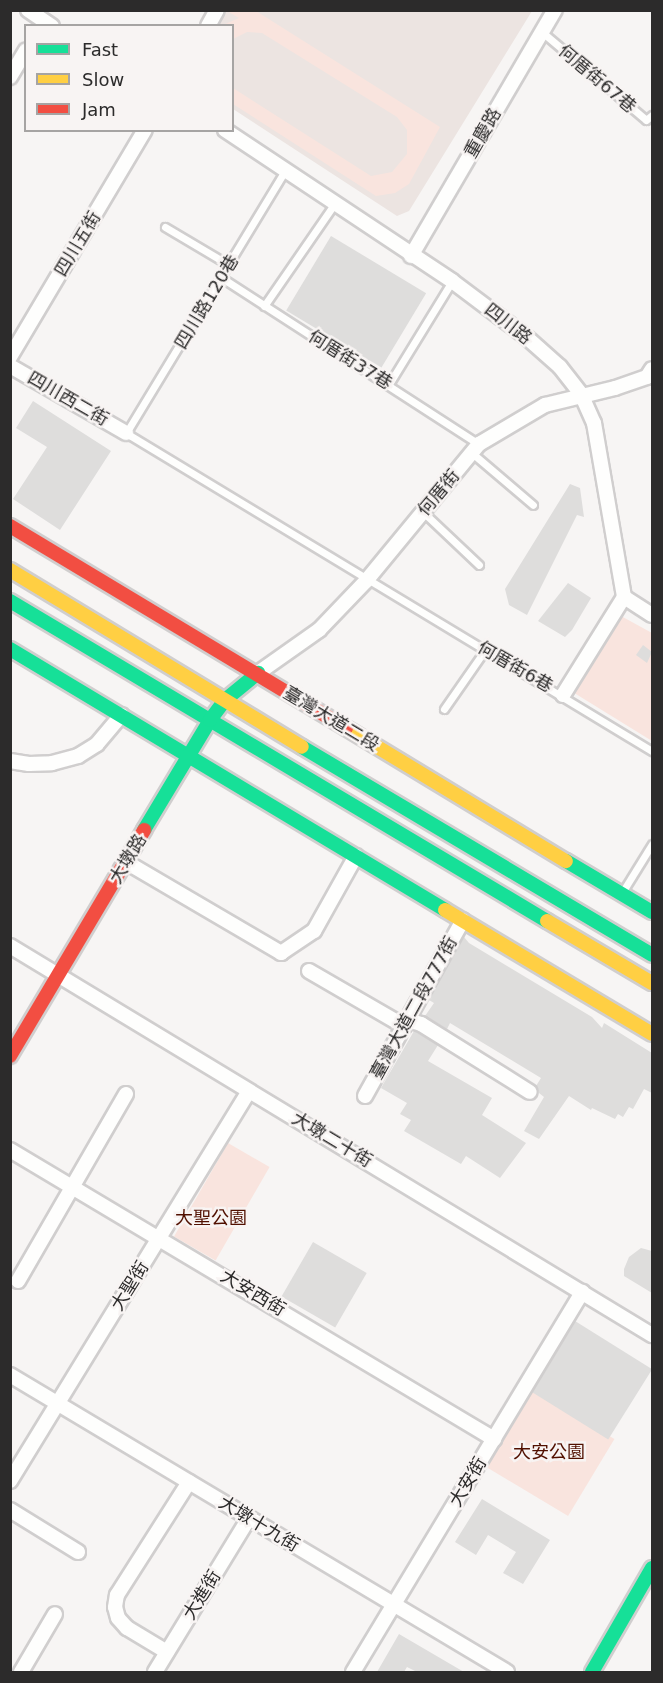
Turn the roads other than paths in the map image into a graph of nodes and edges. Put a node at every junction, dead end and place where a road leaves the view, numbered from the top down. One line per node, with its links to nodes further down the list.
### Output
1 (28, 10): 4 (street)
2 (217, 10): 5 (street)
3 (555, 10): 6 (street, 重慶路)
4 (46, 20)
5 (209, 24)
6 (542, 32): 9 (lane, 何厝街67巷); 15 (street, 重慶路)
7 (24, 53): 8 (street)
8 (10, 77)
9 (652, 115)
10 (144, 132): 20 (street, 四川五街)
11 (228, 132): 12 (street, 四川路)
12 (286, 169): 13 (street, 四川路); 16 (lane, 四川路120巷)
13 (335, 202): 15 (street, 四川路); 19 (lane)
14 (165, 227): 16 (lane)
15 (411, 255): 18 (street, 四川路)
16 (229, 265): 17 (lane, 四川路120巷)
17 (222, 278): 19 (lane, 何厝街37巷); 25 (lane, 四川路120巷)
18 (452, 281): 23 (lane); 24 (street, 四川路)
19 (264, 306): 23 (lane, 何厝街37巷)
20 (10, 357)
21 (10, 366): 25 (street, 四川西二街)
22 (652, 369): 24 (street, 何厝街)
23 (389, 384): 26 (lane, 何厝街37巷)
24 (581, 394): 26 (street, 何厝街); 33 (street, 四川路)
25 (126, 433): 32 (lane, 何厝街6巷)
26 (476, 448): 27 (lane, 何厝街37巷); 28 (street, 何厝街)
27 (533, 505)
28 (423, 512): 30 (lane); 32 (street, 何厝街)
29 (10, 526): 38 (main road, 臺灣大道二段)
30 (479, 565)
31 (10, 570): 40 (main road)
32 (366, 580): 37 (lane, 何厝街6巷); 38 (street, 何厝街)
33 (624, 597): 35 (street); 39 (street, 何厝街6巷)
34 (10, 601): 43 (main road)
35 (652, 615)
36 (10, 649): 42 (main road)
37 (485, 650): 39 (lane, 何厝街6巷); 41 (lane)
38 (258, 673): 40 (main road, 大墩路); 50 (main road, 臺灣大道二段)
39 (562, 695): 44 (lane)
40 (225, 700): 43 (main road, 大墩路); 54 (main road)
41 (444, 709)
42 (121, 715): 45 (main road); 46 (street)
43 (210, 720): 45 (main road, 大墩路); 57 (main road)
44 (652, 751)
45 (189, 756): 48 (main road); 49 (main road, 大墩路)
46 (10, 761)
47 (652, 844): 50 (lane)
48 (356, 856): 49 (street); 52 (main road)
49 (126, 862): 56 (main road, 大墩路)
50 (621, 893): 51 (main road, 臺灣大道二段)
51 (652, 912)
52 (463, 920): 58 (street, 臺灣大道二段777街); 59 (main road)
53 (10, 946): 56 (street, 大墩二十街)
54 (652, 954)
55 (309, 971): 58 (street)
56 (58, 975): 60 (main road, 大墩路); 61 (street, 大墩二十街)
57 (652, 984)
58 (406, 1023): 62 (street); 64 (street, 臺灣大道二段777街)
59 (652, 1034)
60 (10, 1056)
61 (249, 1091): 67 (street, 大聖街); 69 (street, 大墩二十街)
62 (530, 1092)
63 (126, 1094): 66 (street)
64 (365, 1096)
65 (10, 1150): 66 (street, 大安西街)
66 (73, 1186): 67 (street, 大安西街); 68 (street)
67 (160, 1237): 72 (street, 大聖街); 73 (street, 大安西街)
68 (18, 1281)
69 (582, 1292): 70 (street, 大墩二十街); 73 (street, 大安街)
70 (652, 1335)
71 (10, 1375): 72 (street, 大墩十九街)
72 (58, 1403): 74 (street, 大聖街); 75 (street, 大墩十九街)
73 (494, 1439): 80 (street, 大安街)
74 (10, 1481)
75 (189, 1482): 77 (street, 大墩十九街); 82 (street)
76 (10, 1510): 78 (street)
77 (249, 1518): 80 (street, 大墩十九街); 82 (street, 大進街)
78 (78, 1552)
79 (652, 1568): 87 (main road)
80 (394, 1605): 85 (street, 大安街); 86 (street, 大墩十九街)
81 (56, 1614): 83 (street)
82 (167, 1652): 84 (street, 大進街)
83 (21, 1672)
84 (155, 1672)
85 (353, 1672)
86 (507, 1672)
87 (592, 1672)

